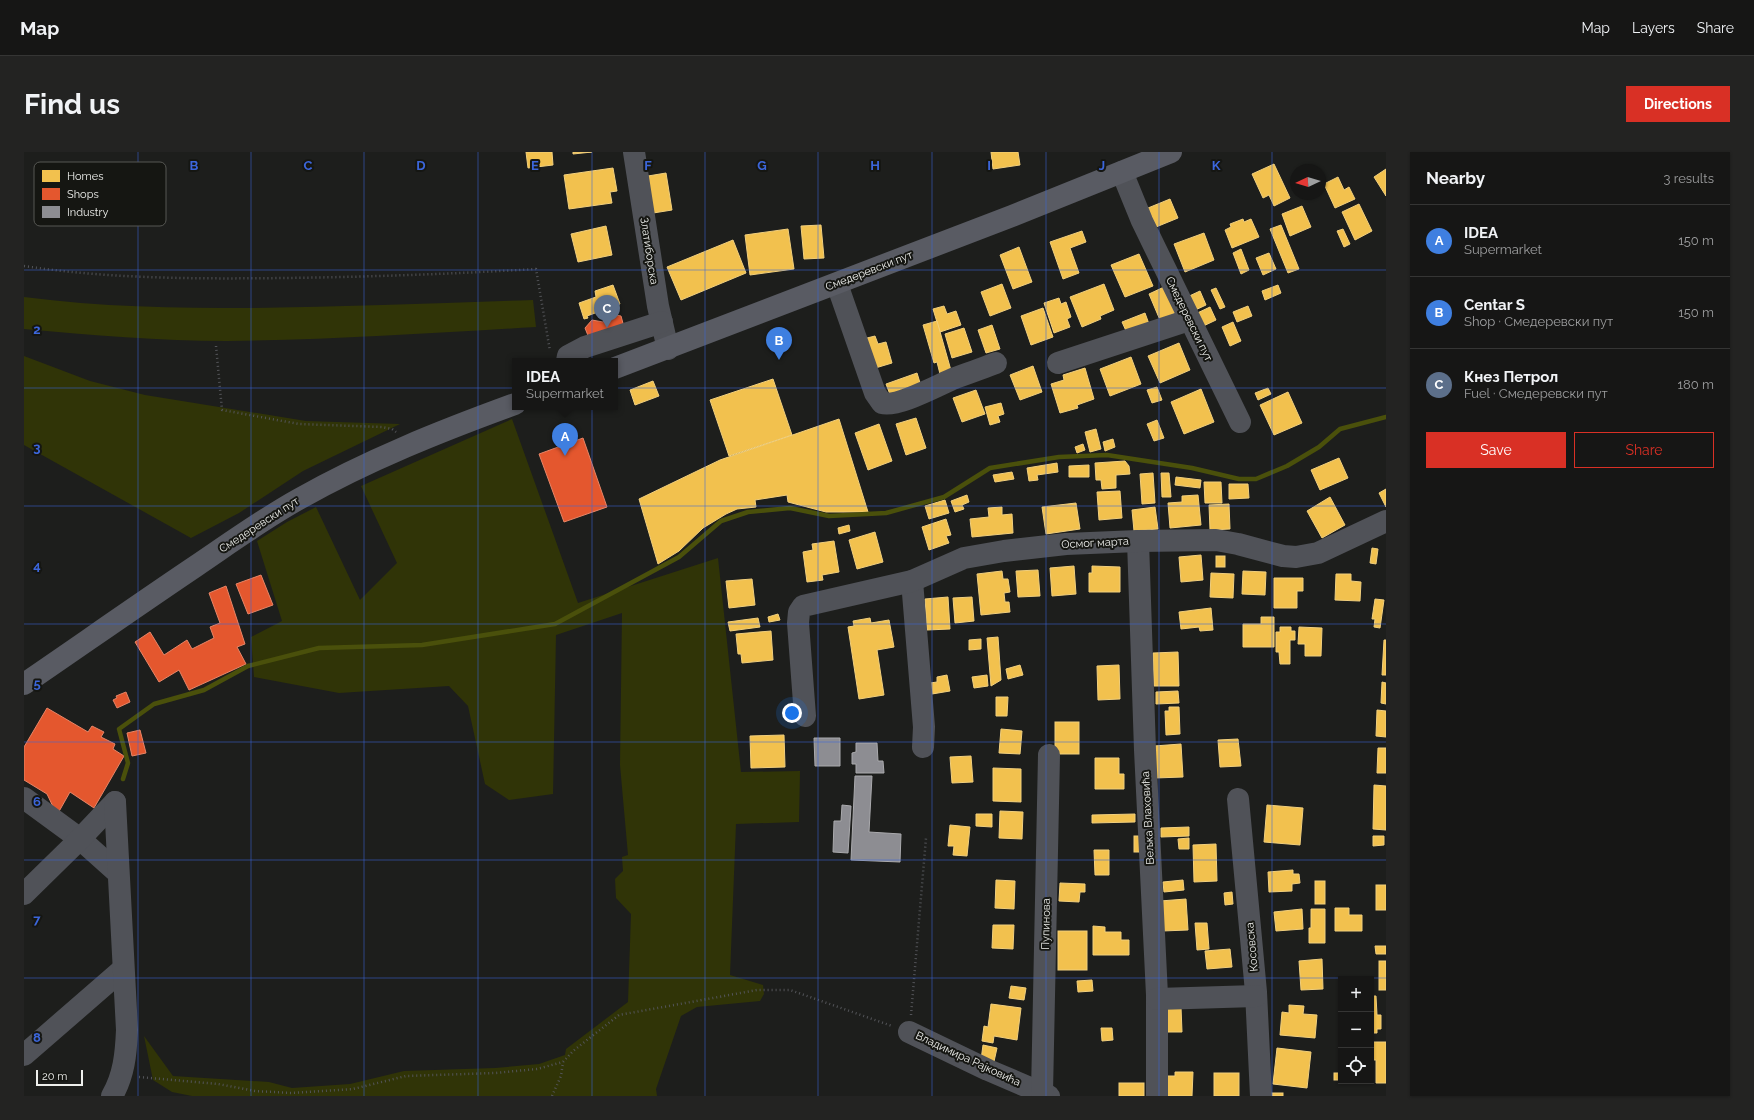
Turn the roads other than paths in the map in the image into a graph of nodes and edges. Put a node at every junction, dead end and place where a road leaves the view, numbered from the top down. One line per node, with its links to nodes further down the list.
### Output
1 (634, 152): 6 (street, Златиборска)
2 (1171, 152): 3 (main road, Смедеревски пут)
3 (1122, 172): 4 (main road, Смедеревски пут); 5 (street, Смедеревски пут)
4 (837, 284): 7 (main road, Смедеревски пут); 9 (street)
5 (1189, 320): 10 (street); 13 (street, Смедеревски пут)
6 (662, 322): 7 (street, Златиборска); 8 (street)
7 (668, 349): 11 (main road, Смедеревски пут)
8 (559, 357)
9 (996, 363)
10 (1058, 364)
11 (618, 367)
12 (512, 405): 17 (main road, Смедеревски пут)
13 (1240, 422)
14 (1386, 522): 15 (street, Осмог марта)
15 (1138, 541): 16 (street, Осмог марта); 28 (street, Вељка Влаховића)
16 (912, 580): 18 (street, Осмог марта); 19 (street)
17 (24, 684)
18 (804, 716)
19 (923, 747)
20 (1049, 755): 31 (street, Пупинова)
21 (24, 798): 23 (street)
22 (1238, 799): 27 (street, Косовска)
23 (80, 839): 24 (street); 24 (street); 25 (street)
24 (118, 873): 26 (street)
25 (24, 894)
26 (123, 969): 30 (street); 32 (street)
27 (1256, 996): 28 (street); 34 (street, Косовска)
28 (1156, 999): 33 (street, Вељка Влаховића)
29 (909, 1032): 31 (street, Владимира Рајковића)
30 (24, 1055)
31 (1046, 1095)
32 (112, 1096)
33 (1157, 1096)
34 (1261, 1096)

